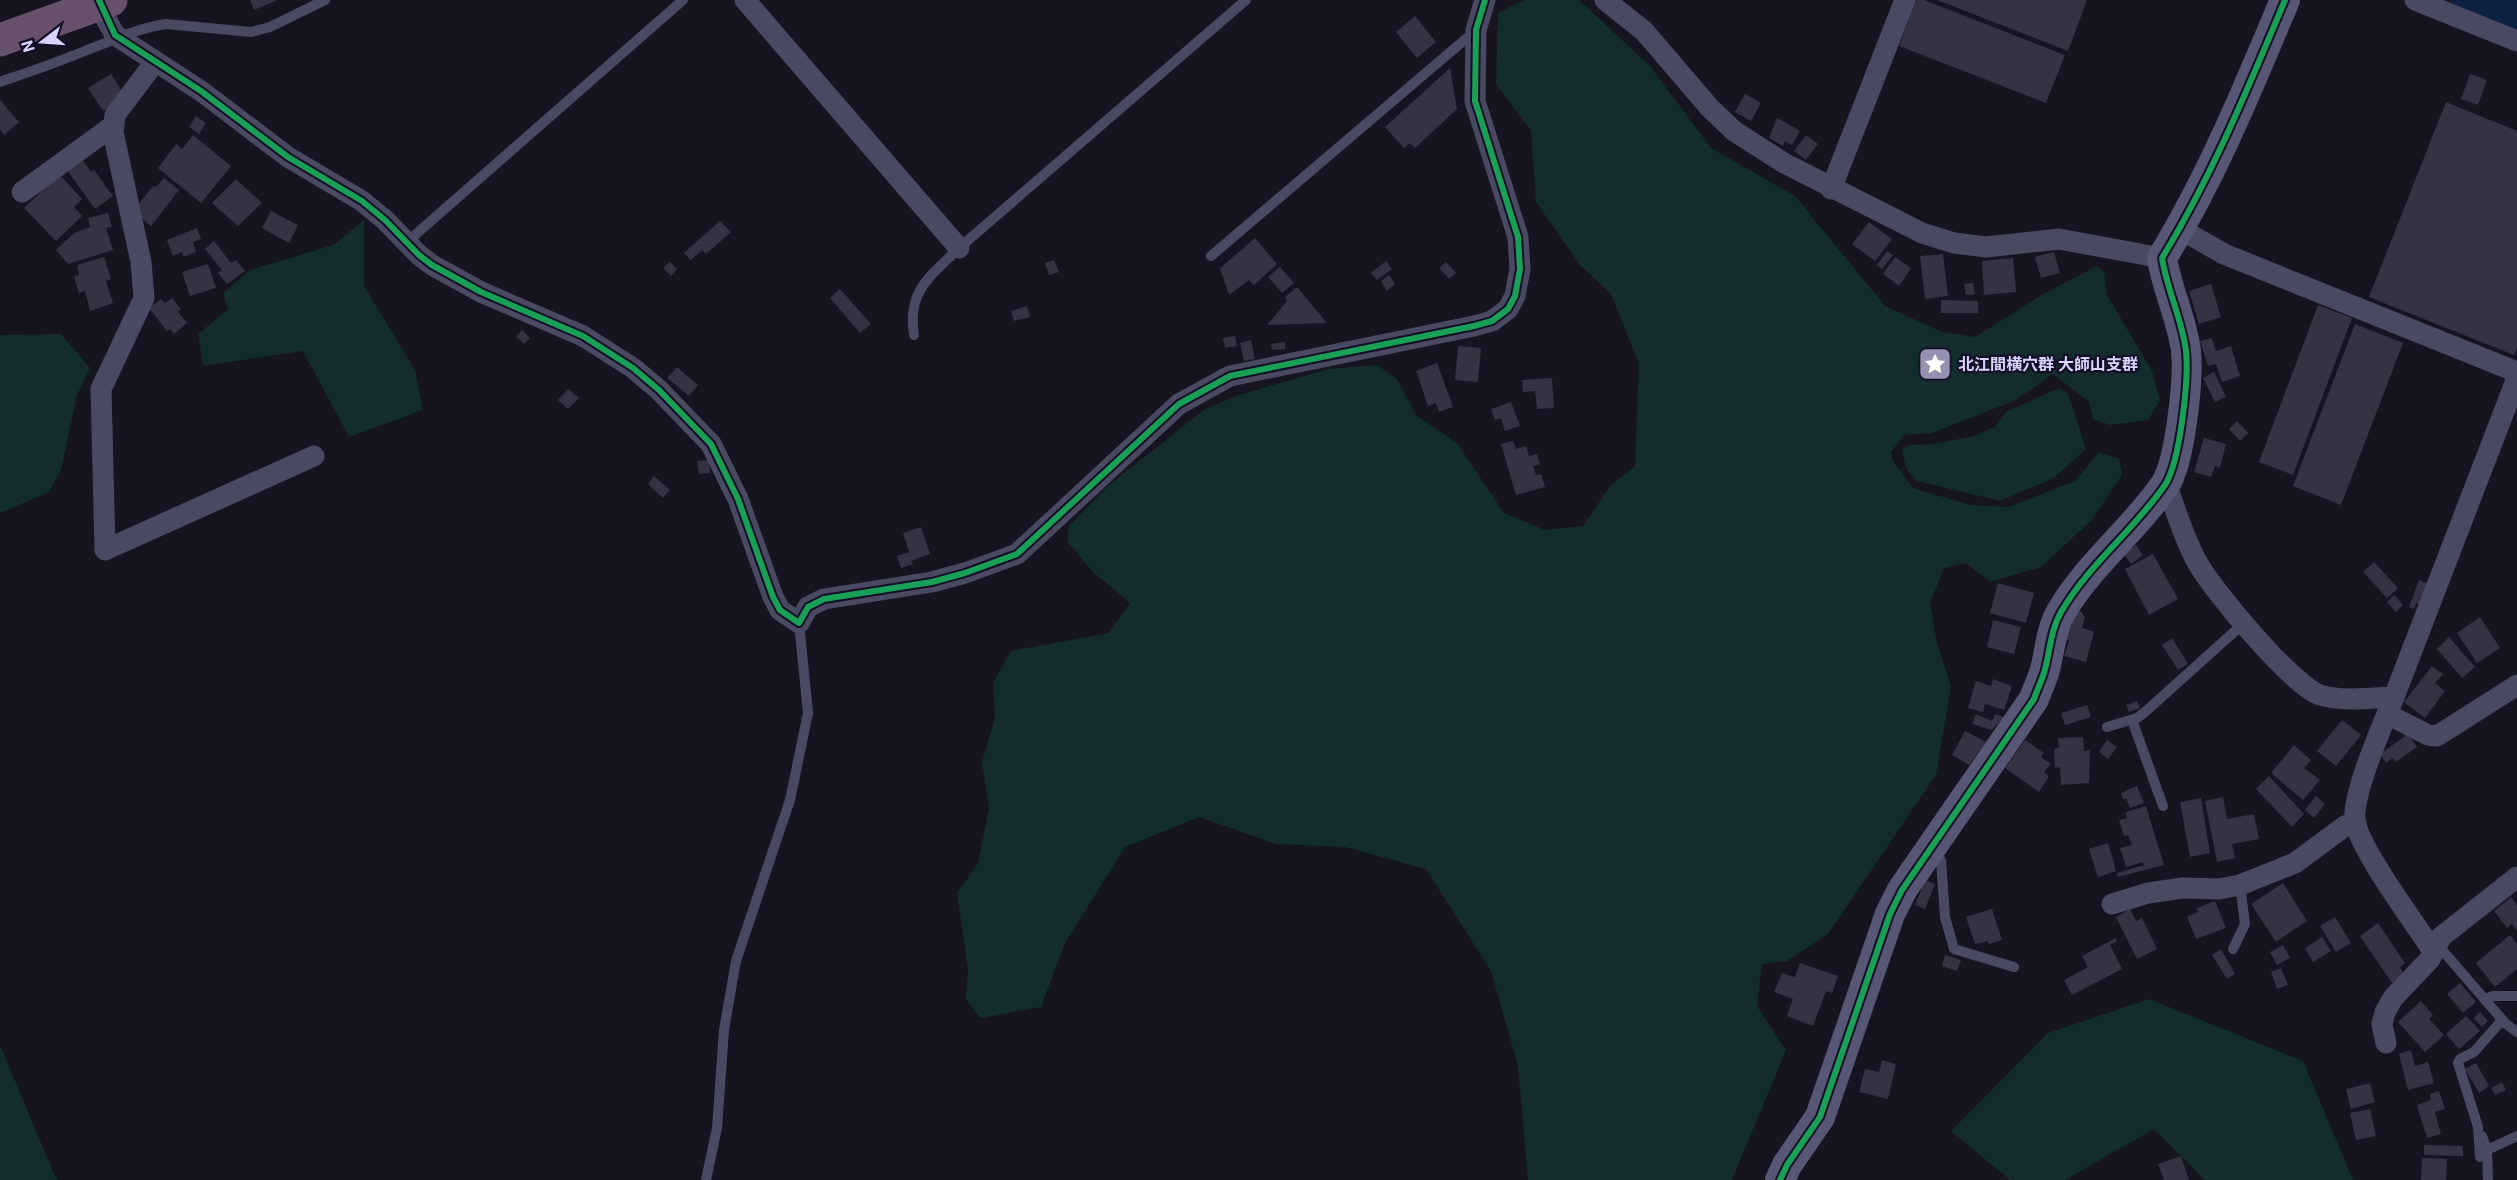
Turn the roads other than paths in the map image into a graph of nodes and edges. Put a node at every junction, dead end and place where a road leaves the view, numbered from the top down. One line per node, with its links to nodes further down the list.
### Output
1 (325, 0): 13 (lane)
2 (683, 0): 22 (lane)
3 (745, 0): 23 (street)
4 (1246, 0): 23 (lane)
5 (1485, 0): 12 (street)
6 (1605, 0): 19 (street)
7 (1905, 0): 19 (street)
8 (2284, 0): 21 (street)
9 (2415, 0): 15 (street)
10 (100, 6): 11 (highway); 13 (street); 14 (highway)
11 (0, 28)
12 (1476, 30): 24 (lane); 31 (street)
13 (117, 37): 16 (street); 17 (lane)
14 (0, 40)
15 (2517, 41)
16 (155, 62): 18 (street); 22 (street)
17 (0, 82)
18 (114, 125): 20 (street); 29 (street)
19 (1831, 189): 25 (street)
20 (22, 192)
21 (2180, 229): 25 (street); 27 (street)
22 (407, 242): 31 (street)
23 (959, 248): 26 (lane)
24 (1210, 256)
25 (2162, 258): 30 (street)
26 (914, 335)
27 (2517, 372)
28 (2517, 378): 34 (street)
29 (314, 456)
30 (2166, 483): 32 (street); 39 (street)
31 (799, 622): 53 (lane)
32 (2244, 623): 34 (street); 35 (lane)
33 (2517, 685): 34 (street)
34 (2390, 705): 38 (street)
35 (2132, 720): 36 (lane); 37 (lane)
36 (2108, 727)
37 (2163, 806)
38 (2356, 823): 41 (street); 43 (street)
39 (1933, 846): 45 (lane); 54 (street)
40 (2517, 877): 43 (street)
41 (2240, 885): 42 (street); 44 (lane)
42 (2112, 904)
43 (2435, 948): 47 (lane); 50 (street)
44 (2233, 949)
45 (2014, 967)
46 (2517, 996): 47 (lane)
47 (2485, 999): 48 (lane)
48 (2502, 1020): 49 (lane); 52 (lane)
49 (2517, 1032)
50 (2386, 1043)
51 (2517, 1136): 52 (lane)
52 (2483, 1154): 55 (lane)
53 (706, 1180)
54 (1780, 1180)
55 (2488, 1180)

